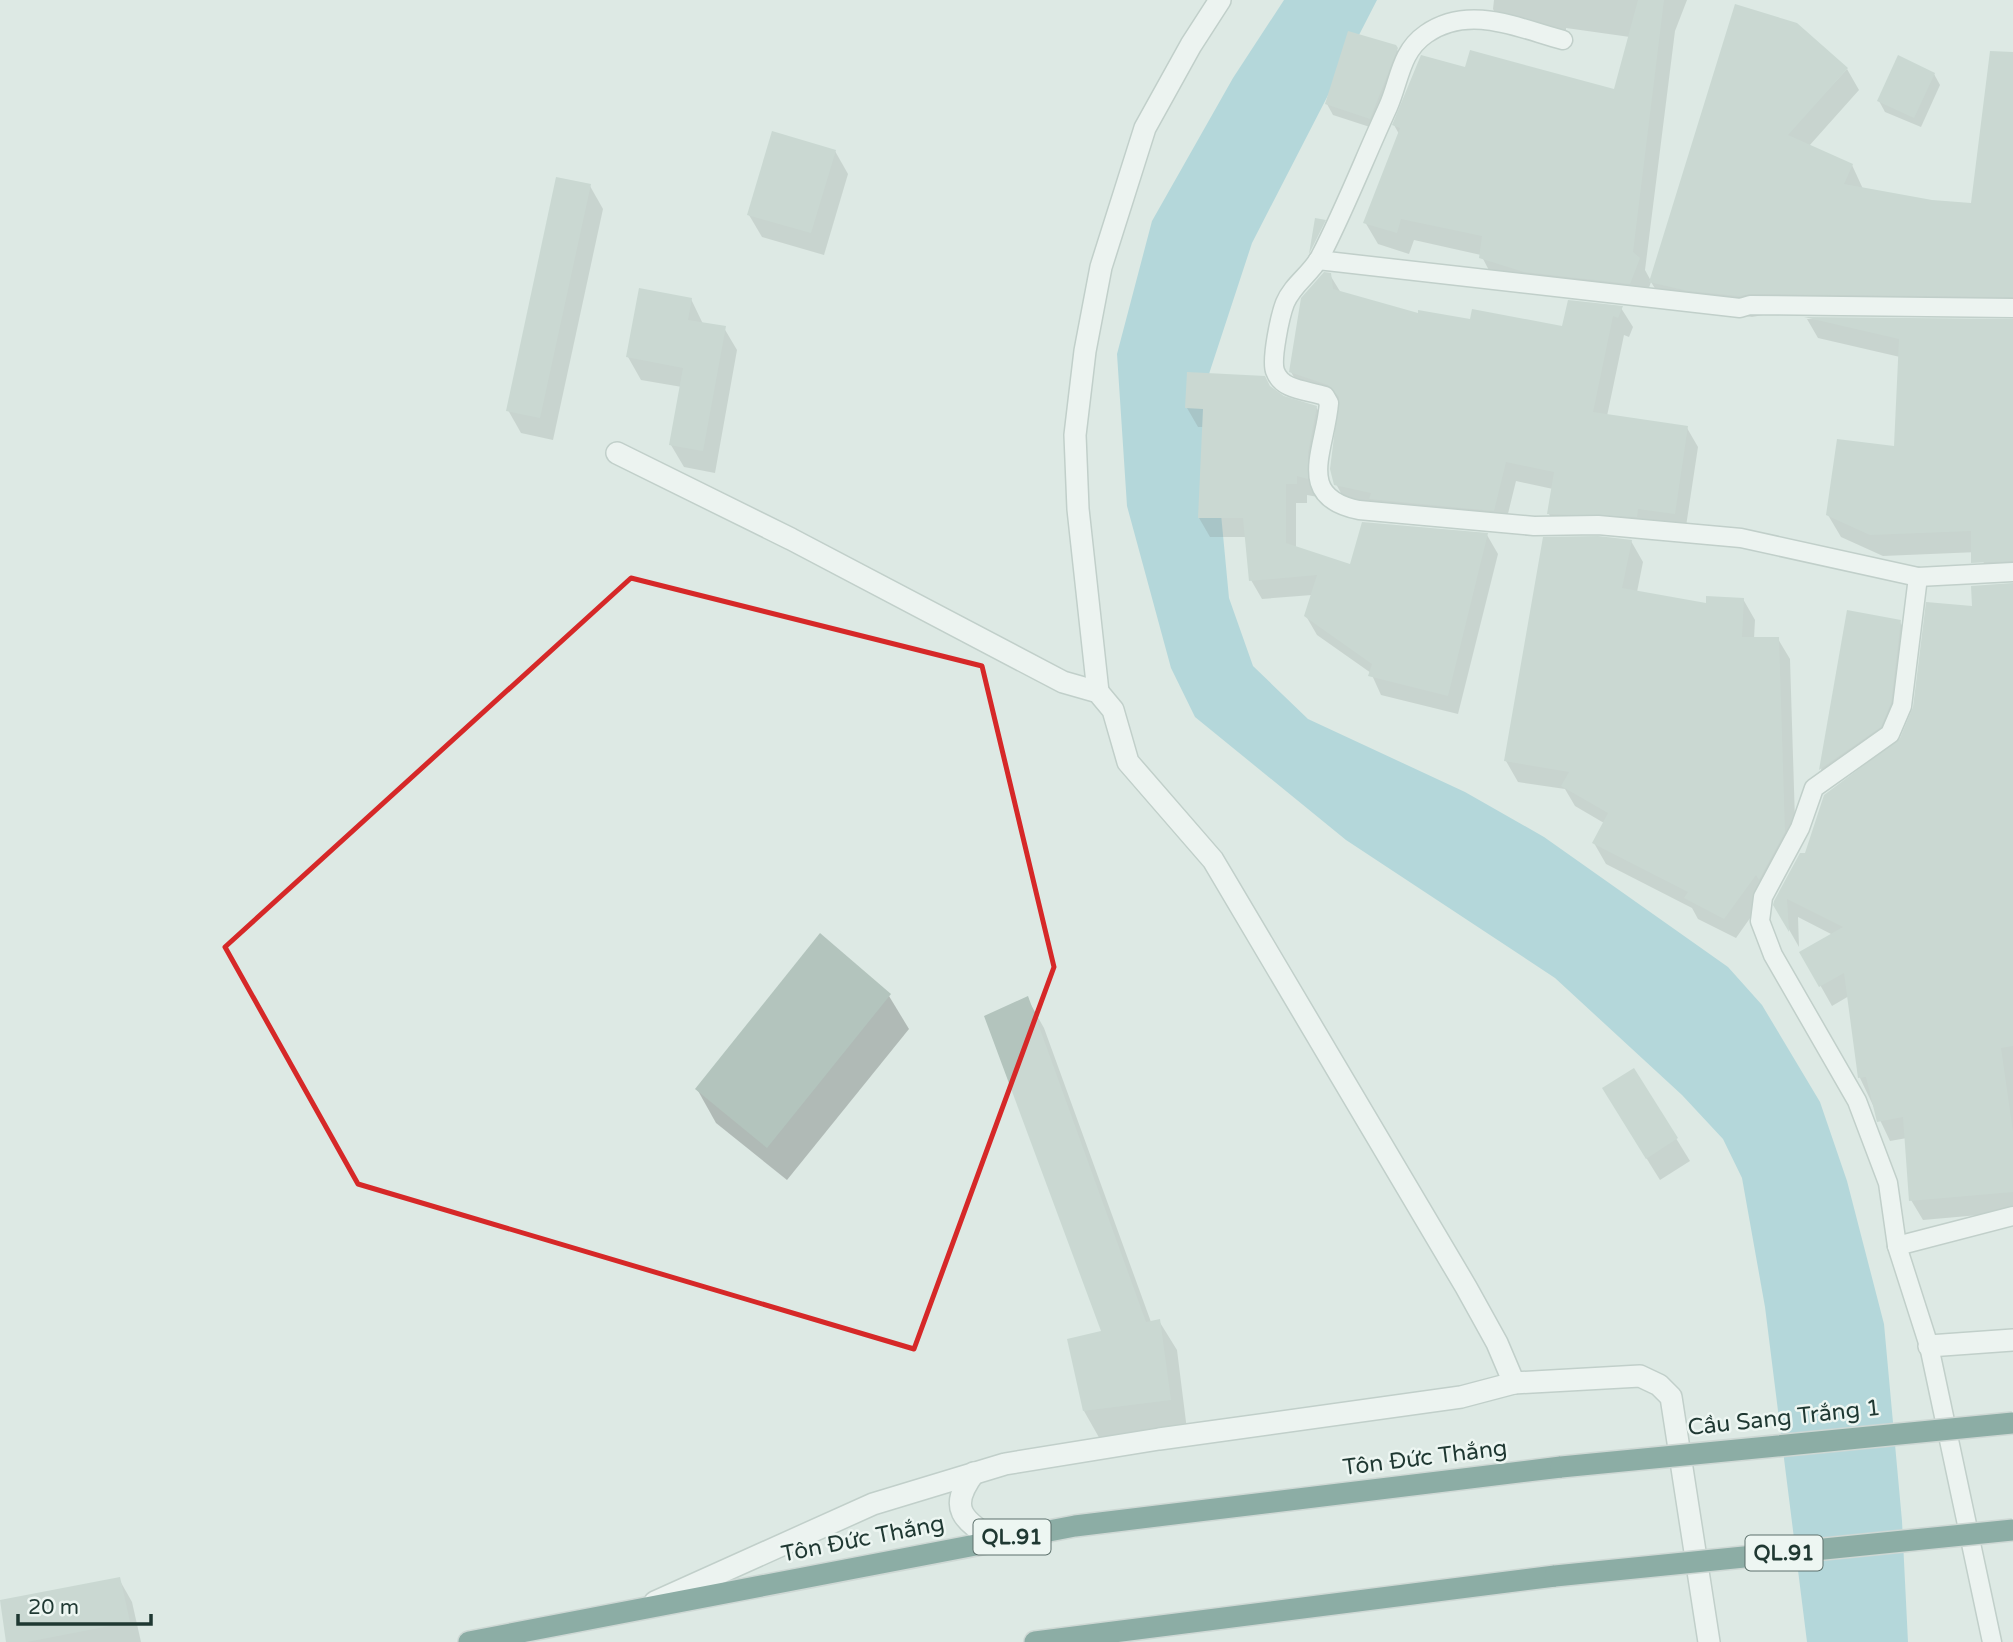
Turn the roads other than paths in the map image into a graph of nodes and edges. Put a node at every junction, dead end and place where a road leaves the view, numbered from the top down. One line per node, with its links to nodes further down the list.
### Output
1 (1220, 0): 8 (street)
2 (1563, 40): 3 (lane)
3 (1318, 260): 4 (lane); 7 (lane)
4 (2013, 308)
5 (617, 453): 8 (street)
6 (2013, 572): 7 (lane)
7 (1918, 577): 10 (lane)
8 (1098, 692): 13 (street)
9 (2013, 1216): 10 (lane)
10 (1897, 1245): 12 (lane)
11 (2013, 1340): 12 (street)
12 (1929, 1346): 23 (lane)
13 (1514, 1383): 16 (street); 22 (street)
14 (2013, 1423): 15 (highway, Cầu Sang Trắng 1 / QL.91, bridge)
15 (1561, 1467): 18 (highway, Tôn Đức Thắng / QL.91)
16 (974, 1473): 18 (street); 19 (street)
17 (2013, 1530): 21 (highway, QL.91, bridge)
18 (996, 1541): 19 (highway, Tôn Đức Thắng / QL.91)
19 (643, 1607): 20 (highway, Tôn Đức Thắng / QL.91)
20 (469, 1642)
21 (1035, 1642)
22 (1709, 1642)
23 (1992, 1642)

